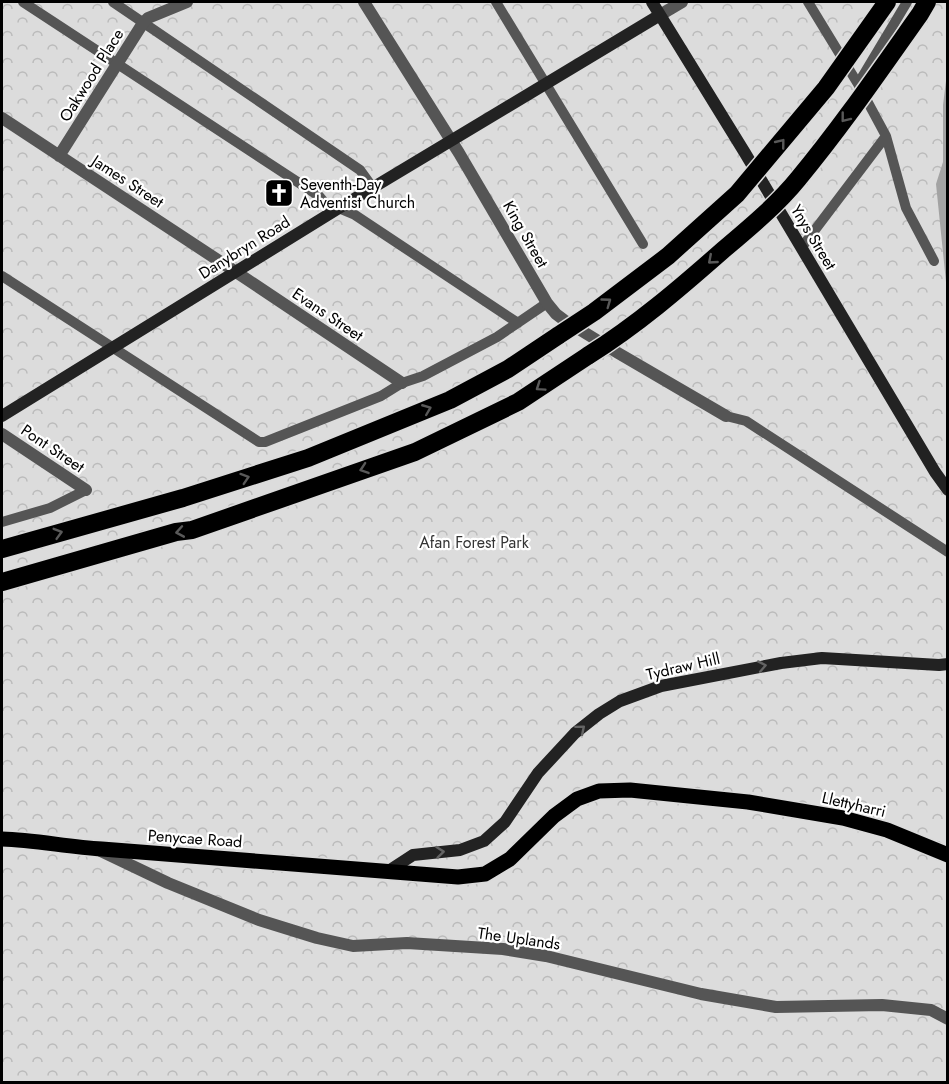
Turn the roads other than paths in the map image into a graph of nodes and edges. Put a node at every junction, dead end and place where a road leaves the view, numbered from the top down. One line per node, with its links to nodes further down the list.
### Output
1 (23, 2): 14 (lane)
2 (113, 2): 13 (lane)
3 (187, 2): 13 (street, Oakwood Place)
4 (364, 2): 19 (street, King Street)
5 (496, 2): 15 (lane)
6 (652, 2): 12 (street, Ynys Street)
7 (682, 2): 12 (street)
8 (808, 2): 16 (lane)
9 (887, 2): 38 (highway, one-way to 9, bridge)
10 (907, 2): 16 (lane)
11 (927, 2): 40 (highway, one-way to 40, bridge)
12 (660, 15): 15 (street, Danybryn Road); 24 (street, Ynys Street)
13 (143, 23): 14 (street, Oakwood Place); 21 (lane)
14 (118, 63): 20 (street, Oakwood Place); 22 (lane)
15 (546, 83): 19 (street, Danybryn Road); 23 (lane)
16 (858, 84): 18 (lane)
17 (2, 118): 20 (street, James Street)
18 (886, 136): 24 (lane); 25 (lane)
19 (452, 141): 21 (street, Danybryn Road); 28 (street, King Street)
20 (59, 156): 26 (street, James Street)
21 (373, 188): 22 (street, Danybryn Road)
22 (339, 208): 26 (street, Danybryn Road); 29 (lane)
23 (643, 244)
24 (802, 248): 36 (street, Ynys Street)
25 (934, 261)
26 (236, 272): 30 (street, Danybryn Road); 31 (street, Evans Street)
27 (2, 276): 30 (lane)
28 (547, 303): 29 (lane); 33 (street, King Street)
29 (518, 324): 31 (lane)
30 (113, 348): 31 (lane); 32 (street, Danybryn Road)
31 (402, 383)
32 (2, 416)
33 (726, 416): 39 (lane)
34 (2, 434): 35 (street, Pont Street)
35 (86, 490): 37 (lane)
36 (948, 490)
37 (2, 522)
38 (2, 549)
39 (948, 552)
40 (2, 582)
41 (948, 664): 45 (street, Tydraw Hill, one-way to 41)
42 (2, 839): 43 (main road, Penycae Road)
43 (97, 849): 45 (main road, Penycae Road); 46 (street, The Uplands)
44 (948, 855): 45 (main road, Llettyharri)
45 (387, 872)
46 (948, 1019)

